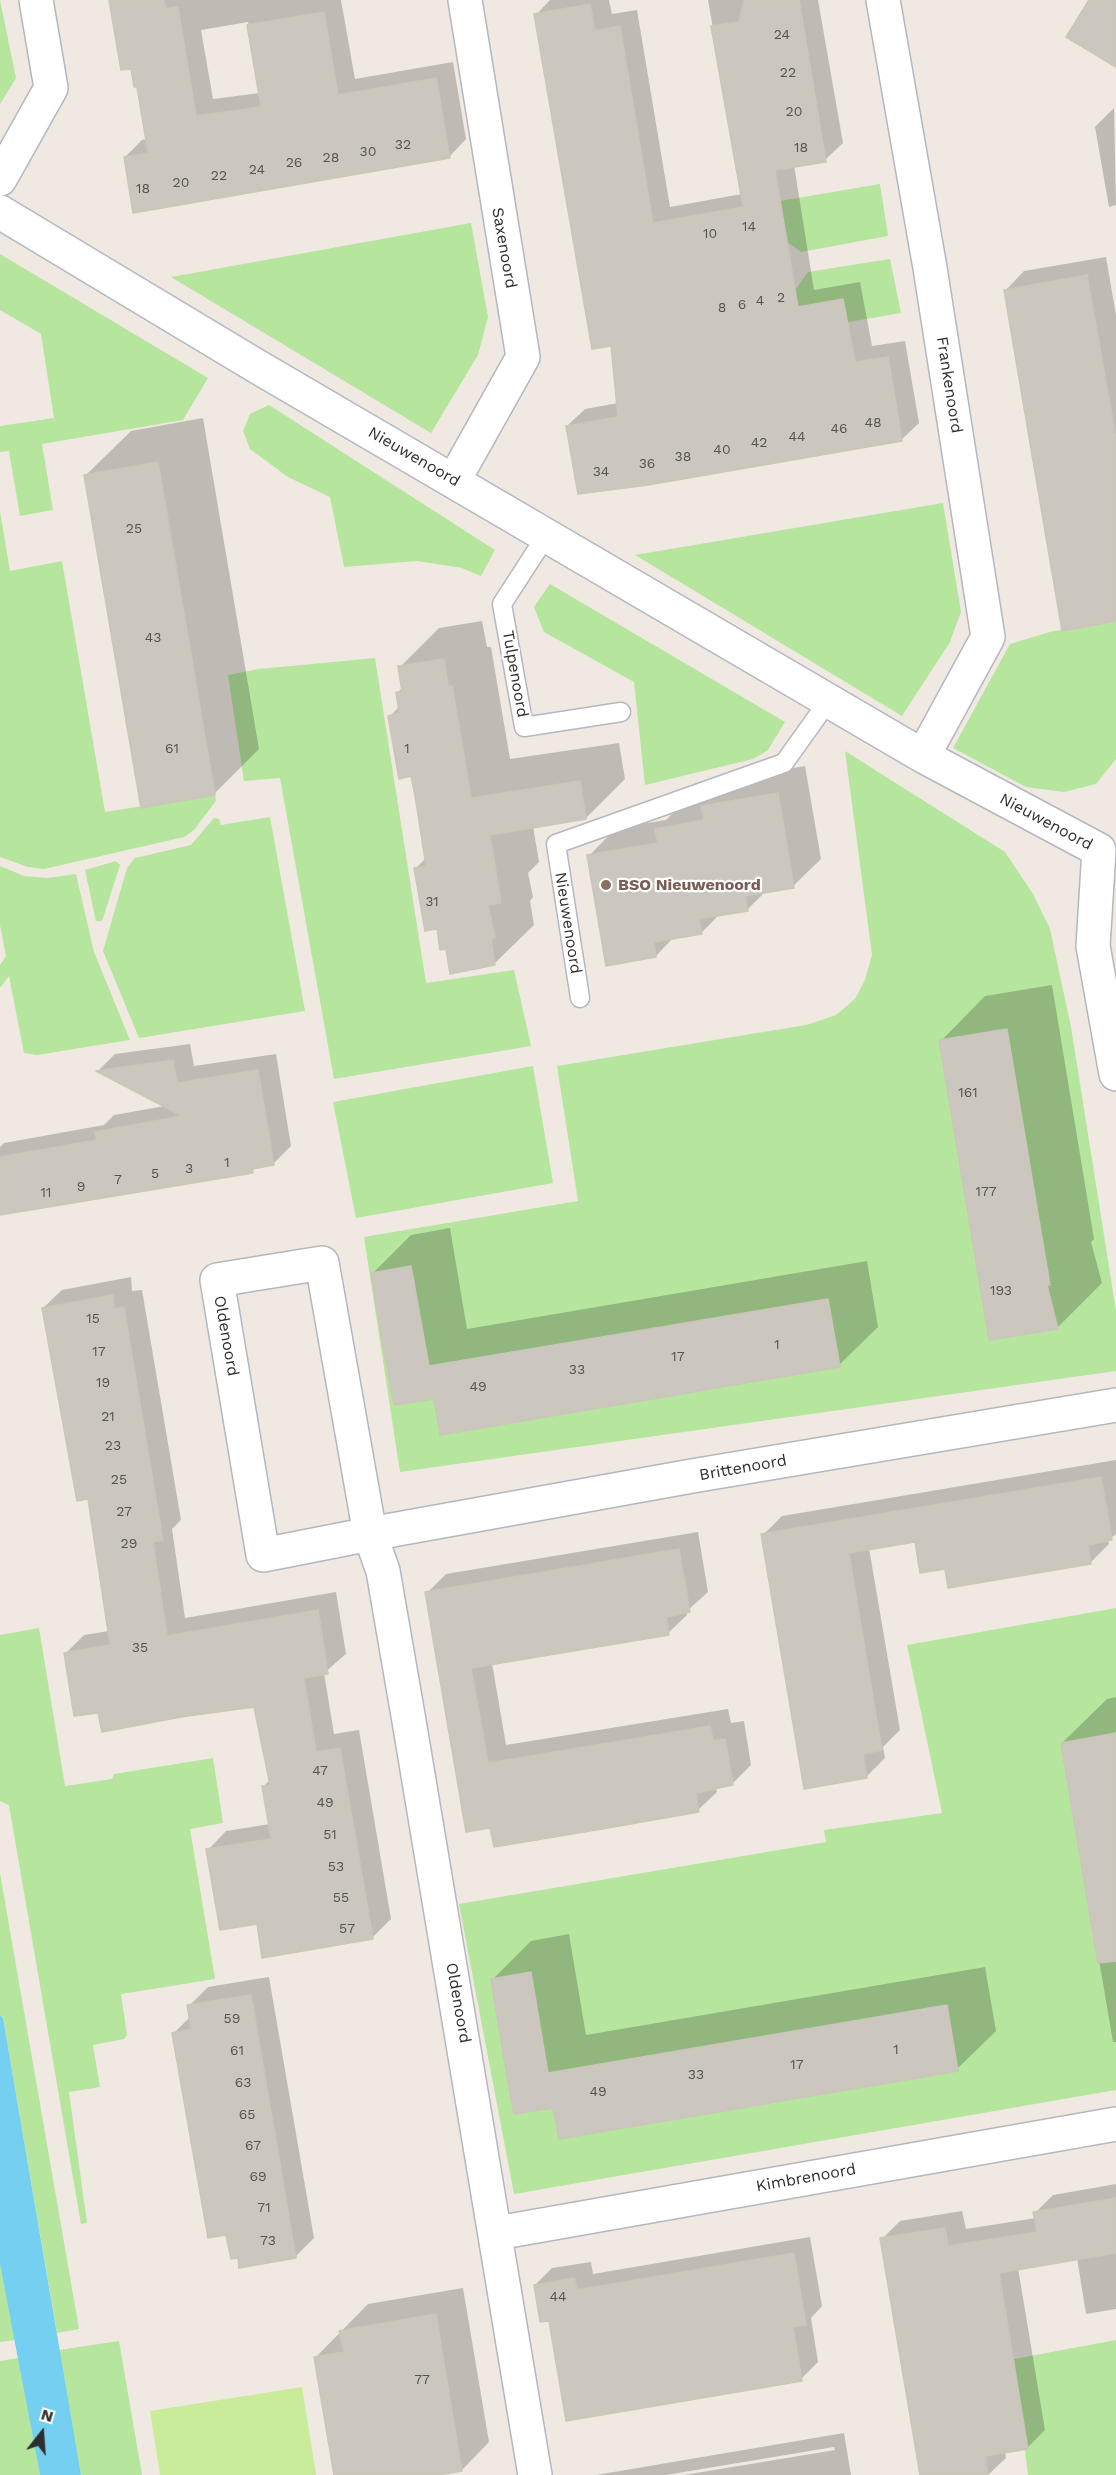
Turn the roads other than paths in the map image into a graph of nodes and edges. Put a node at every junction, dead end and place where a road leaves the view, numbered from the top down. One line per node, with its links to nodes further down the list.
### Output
1 (36, 0): 4 (street)
2 (465, 0): 6 (street, Saxenoord)
3 (883, 0): 10 (street, Frankenoord)
4 (0, 179)
5 (0, 212): 6 (street, Nieuwenoord)
6 (454, 480): 7 (street, Nieuwenoord)
7 (546, 536): 8 (street, Nieuwenoord); 9 (lane, Tulpenoord)
8 (829, 700): 10 (street, Nieuwenoord); 12 (lane, Nieuwenoord)
9 (621, 712)
10 (923, 756): 11 (street, Nieuwenoord)
11 (1107, 842): 13 (street, Nieuwenoord)
12 (580, 998)
13 (1116, 1074)
14 (1116, 1405): 15 (street, Brittenoord)
15 (370, 1534): 15 (street, Oldenoord); 17 (street, Oldenoord)
16 (1116, 2124): 17 (street, Kimbrenoord)
17 (497, 2233): 18 (street, Oldenoord)
18 (536, 2475)

